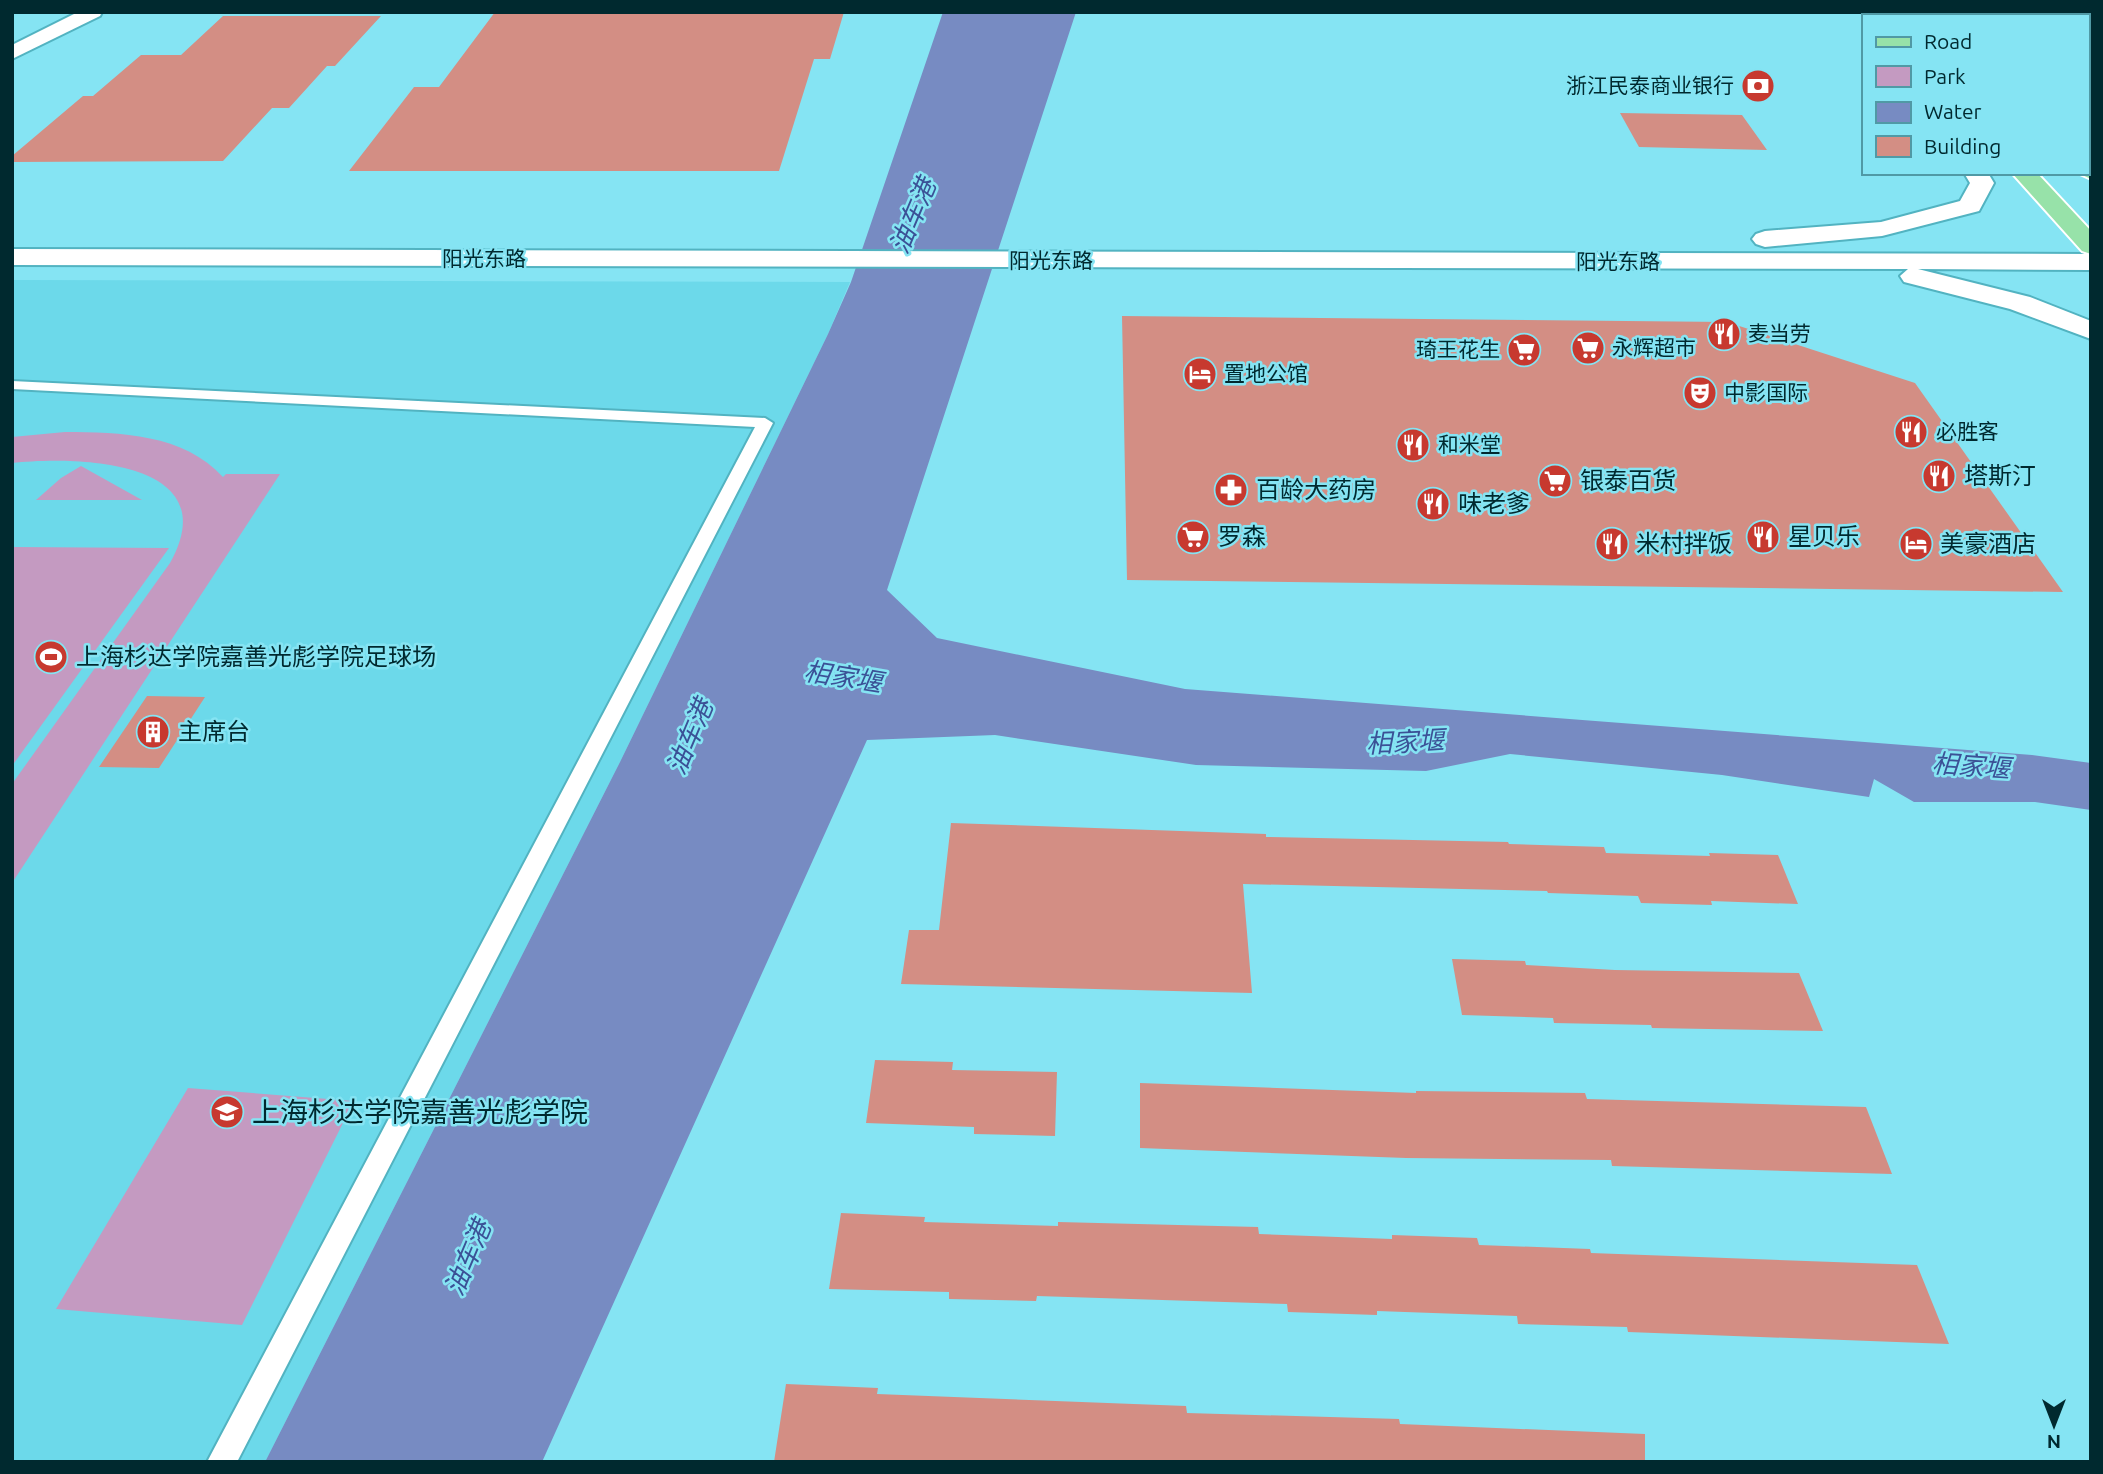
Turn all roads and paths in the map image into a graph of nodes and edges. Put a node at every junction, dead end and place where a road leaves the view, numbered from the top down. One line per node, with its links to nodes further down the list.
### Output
1 (93, 12): 2 (main road)
2 (12, 53)
3 (1977, 175): 6 (main road)
4 (2026, 175): 8 (main road)
5 (676, 235): 7 (main road, 阳光东路)
6 (1765, 239): 7 (main road, 阳光东路); 8 (main road, 阳光东路)
7 (1168, 249): 9 (main road, 阳光东路); 10 (main road, 阳光东路)
8 (2089, 249): 10 (main road, 阳光东路)
9 (12, 257)
10 (1779, 262): 11 (main road)
11 (2091, 331)
12 (12, 385): 13 (lane)
13 (221, 1462)

